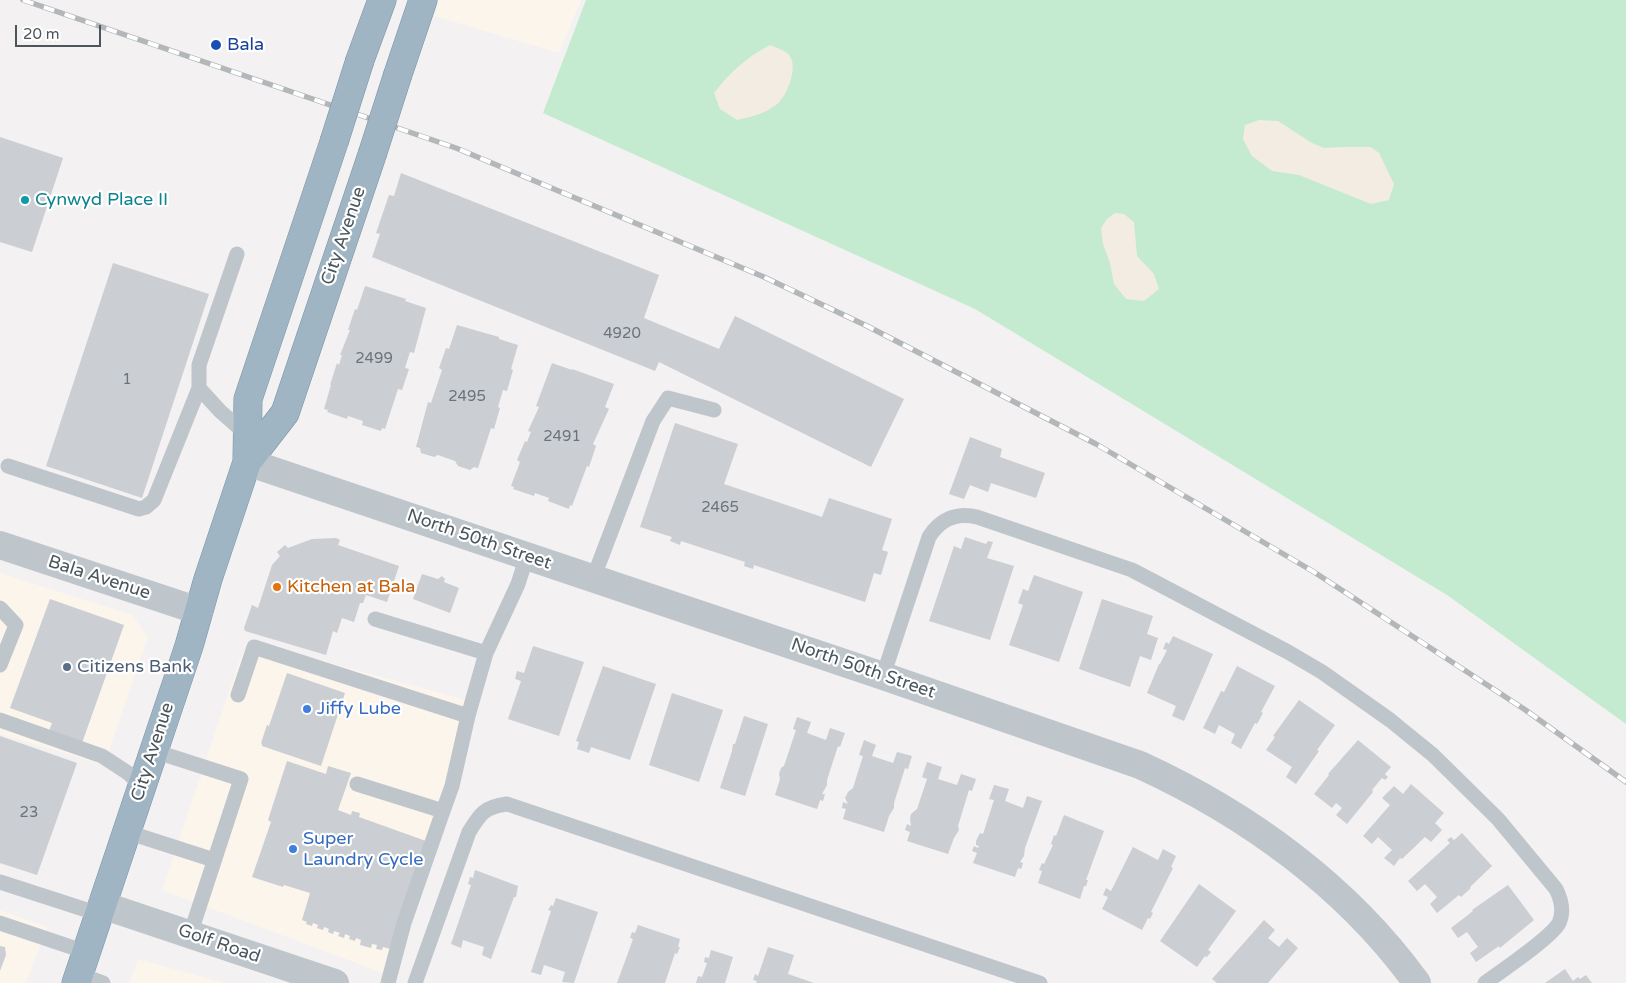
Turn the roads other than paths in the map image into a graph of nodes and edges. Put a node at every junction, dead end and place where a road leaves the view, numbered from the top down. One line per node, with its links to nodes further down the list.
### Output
1 (382, 0): 6 (highway, City Avenue, bridge)
2 (424, 0): 7 (highway, City Avenue, bridge)
3 (238, 254): 4 (lane)
4 (199, 388): 6 (lane); 8 (lane)
5 (714, 410): 11 (lane)
6 (247, 435): 7 (highway, City Avenue)
7 (247, 462): 10 (street, North 50th Street); 13 (highway, City Avenue)
8 (8, 466)
9 (0, 545): 13 (street, Bala Avenue)
10 (527, 556): 11 (street, North 50th Street); 15 (lane)
11 (593, 579): 17 (street, North 50th Street)
12 (0, 608): 16 (lane)
13 (199, 611): 21 (highway, City Avenue)
14 (375, 619): 15 (lane)
15 (486, 653): 19 (lane)
16 (0, 665)
17 (883, 676): 36 (street, North 50th Street); 37 (lane)
18 (238, 695): 19 (lane)
19 (468, 716): 24 (lane)
20 (0, 720): 23 (lane)
21 (154, 751): 23 (highway, City Avenue); 26 (lane)
22 (357, 784): 24 (lane)
23 (142, 786): 25 (highway, City Avenue)
24 (442, 811): 33 (lane)
25 (127, 832): 26 (lane); 28 (highway, City Avenue)
26 (214, 860): 30 (lane)
27 (0, 882): 28 (lane)
28 (100, 910): 30 (street, Golf Road); 31 (highway, City Avenue)
29 (0, 923): 31 (lane)
30 (190, 935): 32 (street, Golf Road)
31 (86, 973)
32 (335, 983)
33 (388, 983)
34 (415, 983): 35 (lane)
35 (1040, 983)
36 (1417, 983)
37 (1485, 983)

